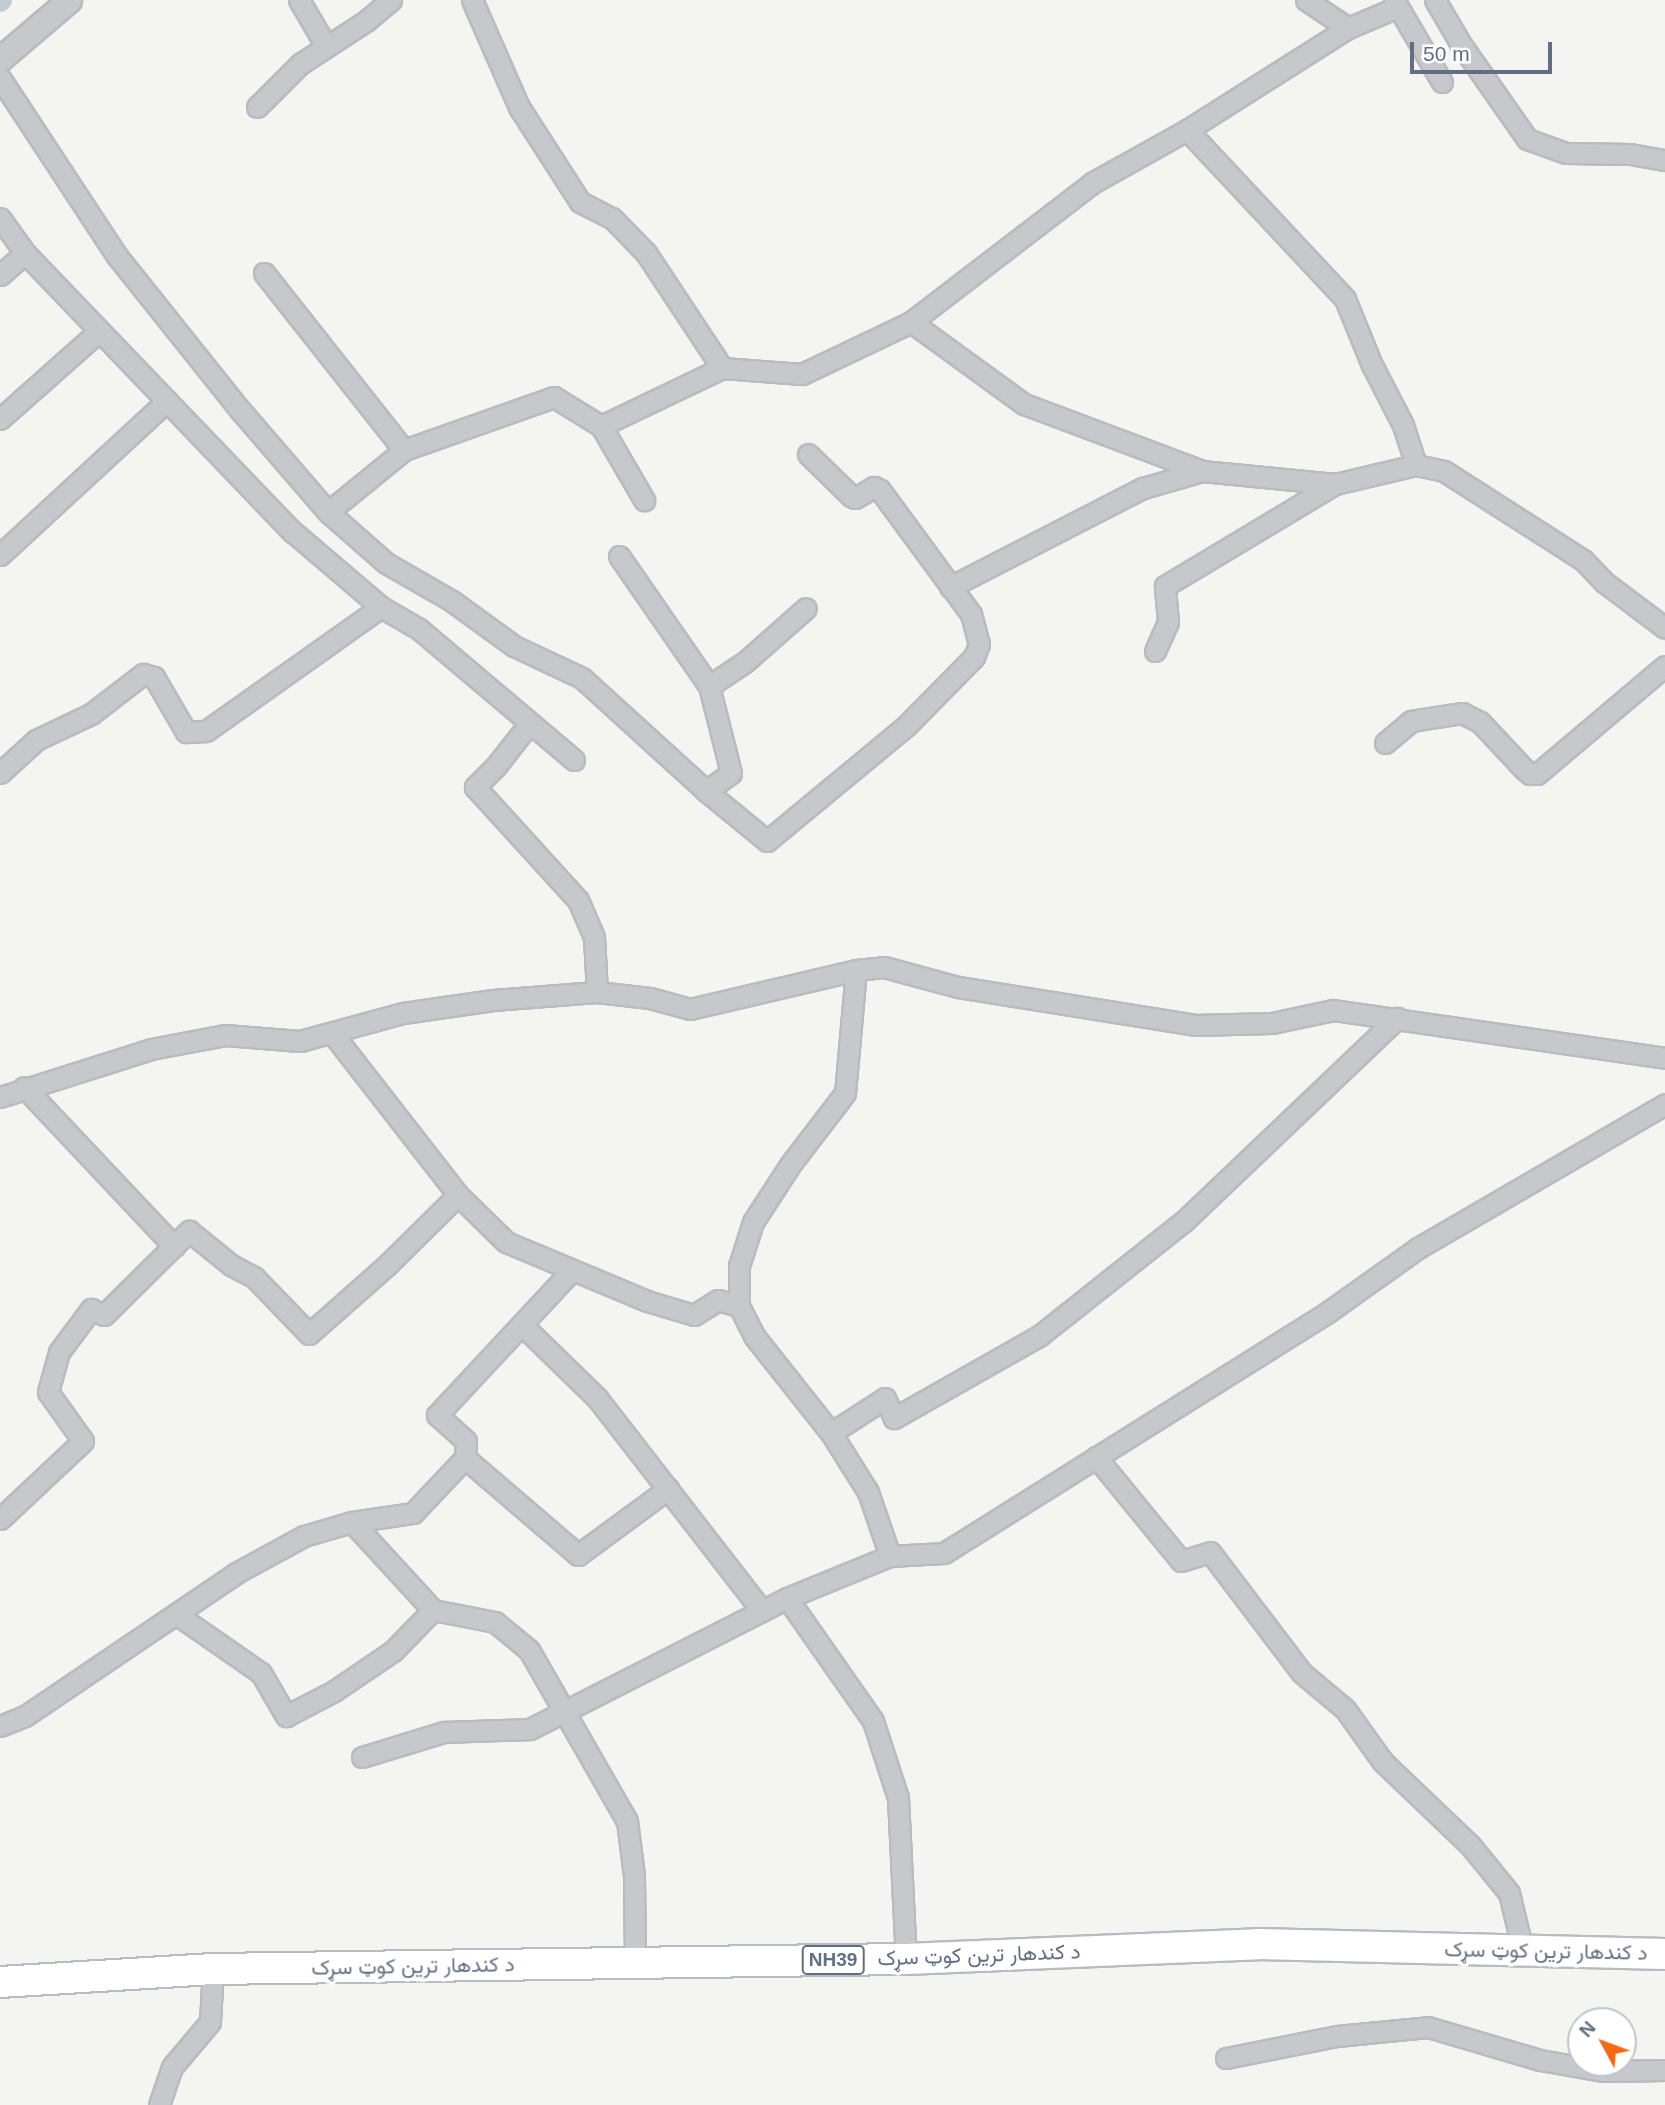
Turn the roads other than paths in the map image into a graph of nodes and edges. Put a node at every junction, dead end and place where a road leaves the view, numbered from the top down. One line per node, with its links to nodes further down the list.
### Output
1 (69, 0): 10 (street)
2 (299, 0): 9 (street)
3 (391, 0): 9 (street)
4 (472, 0): 22 (street)
5 (1306, 0): 8 (street)
6 (1435, 0): 15 (street)
7 (1396, 4): 8 (street); 12 (street)
8 (1348, 28): 14 (street)
9 (326, 46): 13 (street)
10 (0, 59)
11 (0, 78): 32 (street)
12 (1442, 82)
13 (257, 107)
14 (1187, 130): 20 (street); 28 (street)
15 (1665, 160)
16 (0, 218): 17 (street)
17 (24, 253): 19 (street); 21 (street)
18 (264, 273): 26 (street)
19 (0, 275)
20 (911, 323): 22 (street); 29 (street)
21 (99, 331): 23 (street); 24 (street)
22 (722, 368): 25 (street)
23 (167, 401): 33 (street); 36 (street)
24 (0, 419)
25 (601, 426): 26 (street); 31 (street)
26 (404, 450): 32 (street)
27 (808, 454): 35 (street)
28 (1416, 464): 30 (street); 38 (street)
29 (1202, 471): 30 (street); 35 (street)
30 (1335, 484): 39 (street)
31 (644, 500)
32 (328, 512): 46 (street)
33 (0, 555)
34 (619, 556): 41 (street)
35 (950, 587): 46 (street)
36 (381, 607): 42 (street); 45 (street)
37 (806, 608): 41 (street)
38 (1665, 628)
39 (1155, 651)
40 (1665, 666): 43 (street)
41 (709, 686): 46 (street)
42 (529, 723): 44 (street); 48 (street)
43 (1385, 743)
44 (574, 760)
45 (0, 773)
46 (706, 791)
47 (856, 970): 48 (street); 49 (street); 58 (street)
48 (597, 992): 50 (street)
49 (1397, 1018): 51 (street); 60 (street)
50 (332, 1032): 52 (street); 55 (street)
51 (1665, 1058)
52 (24, 1087): 53 (street); 56 (street)
53 (0, 1097)
54 (1665, 1104): 61 (street)
55 (458, 1195): 56 (street); 57 (street)
56 (174, 1246): 64 (street)
57 (572, 1270): 58 (street); 59 (street)
58 (729, 1303): 60 (street)
59 (522, 1325): 62 (street); 63 (street)
60 (831, 1433): 66 (street)
61 (1096, 1457): 66 (street); 74 (street)
62 (465, 1458): 63 (street); 65 (street)
63 (668, 1489): 69 (street)
64 (0, 1519)
65 (352, 1522): 68 (street); 70 (street)
66 (890, 1556): 67 (street)
67 (787, 1598): 69 (street); 76 (street)
68 (433, 1611): 70 (street); 71 (street)
69 (762, 1611): 71 (street)
70 (176, 1614): 72 (street)
71 (566, 1711): 73 (street); 77 (street)
72 (0, 1726)
73 (362, 1757)
74 (1523, 1951): 75 (main road, د کندهار ترين کوټ سړک / NH39); 76 (main road, د کندهار ترين کوټ سړک / NH39)
75 (1665, 1954)
76 (906, 1959): 77 (main road, د کندهار ترين کوټ سړک / NH39)
77 (635, 1963): 78 (main road, د کندهار ترين کوټ سړک / NH39)
78 (213, 1969): 79 (main road, د کندهار ترين کوټ سړک / NH39); 82 (street)
79 (0, 1982)
80 (1226, 2058): 81 (street)
81 (1665, 2070)
82 (159, 2105)

